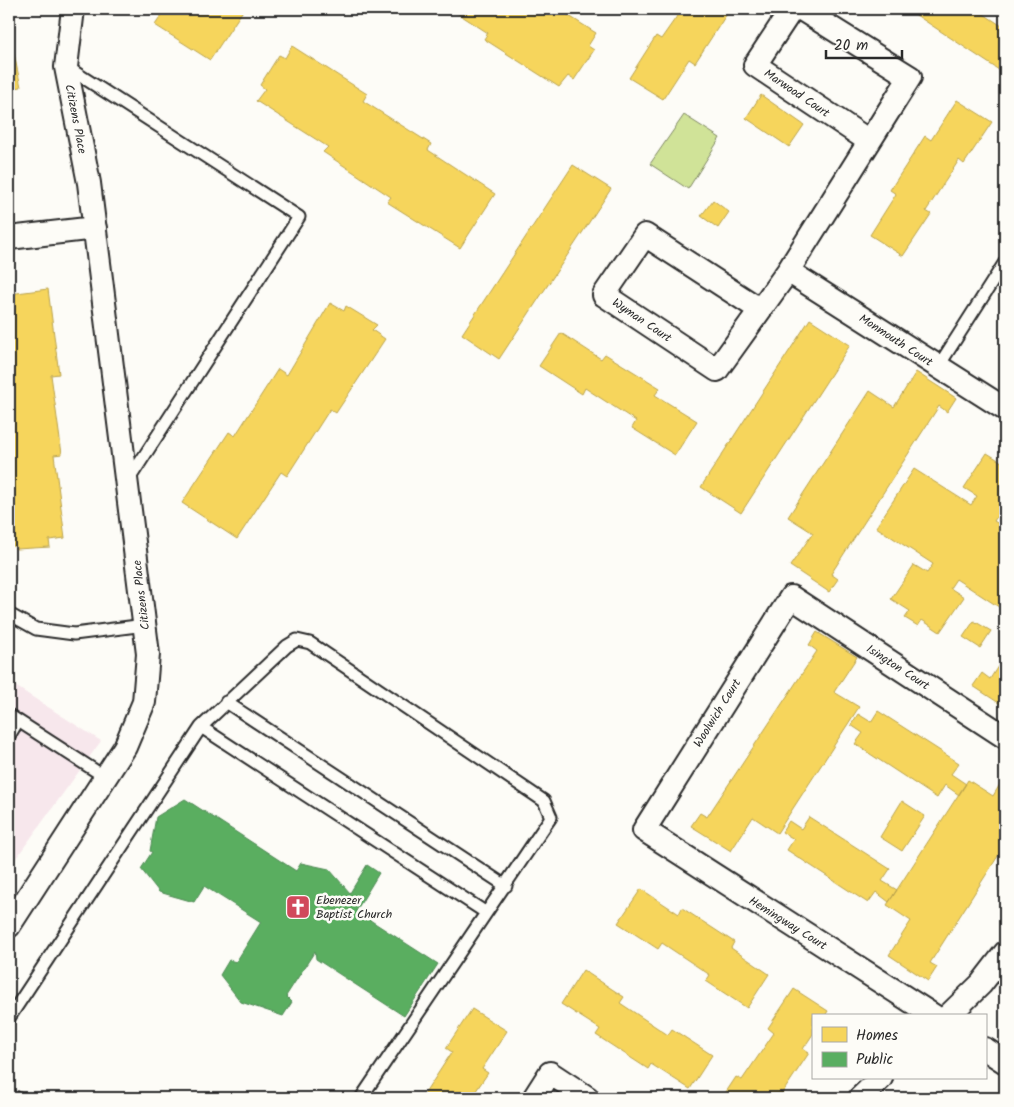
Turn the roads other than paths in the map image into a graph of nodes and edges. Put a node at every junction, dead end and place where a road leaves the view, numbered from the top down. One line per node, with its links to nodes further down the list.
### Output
1 (73, 9): 4 (street, Citizens Place)
2 (792, 9): 5 (street, Marwood Court)
3 (801, 9): 5 (street)
4 (66, 67): 6 (street, Citizens Place); 13 (lane)
5 (870, 141): 9 (street)
6 (95, 228): 7 (street); 13 (street, Citizens Place)
7 (9, 238)
8 (1005, 262): 11 (lane)
9 (788, 271): 10 (street, Wyman Court); 11 (street, Monmouth Court)
10 (759, 309): 10 (street, Wyman Court)
11 (938, 367): 12 (street, Monmouth Court)
12 (1005, 409)
13 (127, 483): 16 (street, Citizens Place)
14 (791, 597): 21 (street, Isington Court); 23 (street, Woolwich Court)
15 (9, 614): 16 (lane)
16 (145, 625): 22 (street, Citizens Place)
17 (226, 702): 19 (lane); 24 (lane); 24 (lane)
18 (13, 718): 20 (lane); 22 (lane)
19 (201, 727): 25 (lane); 30 (lane)
20 (9, 736)
21 (1005, 737)
22 (105, 777): 26 (street, Citizens Place)
23 (644, 830): 28 (street, Hemingway Court)
24 (506, 886): 25 (lane)
25 (485, 912): 34 (lane)
26 (9, 926)
27 (1005, 953): 29 (street)
28 (931, 1014)
29 (950, 1014)
30 (9, 1018)
31 (986, 1050): 32 (street)
32 (1005, 1062)
33 (880, 1080): 37 (street)
34 (361, 1098)
35 (534, 1098): 36 (street)
36 (588, 1098)
37 (860, 1098)

